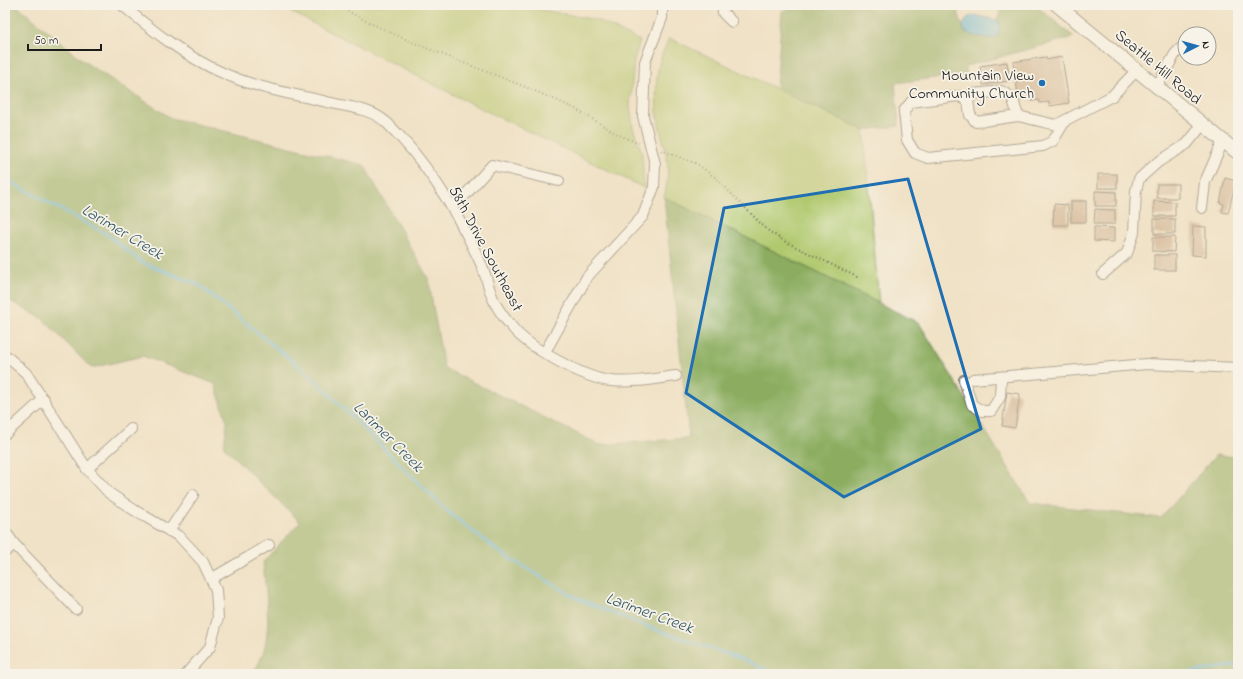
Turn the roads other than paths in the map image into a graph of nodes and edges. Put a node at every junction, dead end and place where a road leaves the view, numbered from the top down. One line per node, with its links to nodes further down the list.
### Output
1 (122, 5): 16 (street, 58th Drive Southeast)
2 (662, 5): 19 (street)
3 (722, 5): 5 (street)
4 (1057, 5): 7 (main road, Seattle Hill Road)
5 (732, 22)
6 (1177, 52): 8 (street)
7 (1138, 70): 8 (main road, Seattle Hill Road); 11 (street)
8 (1157, 86): 12 (main road, Seattle Hill Road)
9 (968, 101): 10 (street); 10 (street); 11 (street)
10 (1018, 116): 11 (street)
11 (1065, 121)
12 (1203, 124): 13 (main road, Seattle Hill Road); 18 (street)
13 (1223, 141): 14 (main road, Seattle Hill Road); 17 (street)
14 (1238, 153)
15 (559, 181): 16 (street)
16 (451, 206): 19 (street, 58th Drive Southeast)
17 (1202, 208)
18 (1104, 274)
19 (545, 352): 22 (street, 58th Drive Southeast)
20 (5, 355): 24 (street)
21 (1238, 368): 23 (street)
22 (676, 376)
23 (1001, 377): 23 (street)
24 (44, 400): 26 (street); 27 (street)
25 (131, 429): 27 (street)
26 (5, 434)
27 (87, 469): 30 (street)
28 (193, 495): 30 (street)
29 (5, 531): 31 (street)
30 (169, 531): 34 (street)
31 (14, 544): 33 (street); 35 (street)
32 (269, 545): 34 (street)
33 (5, 552)
34 (211, 579): 36 (street)
35 (76, 609)
36 (186, 674)

